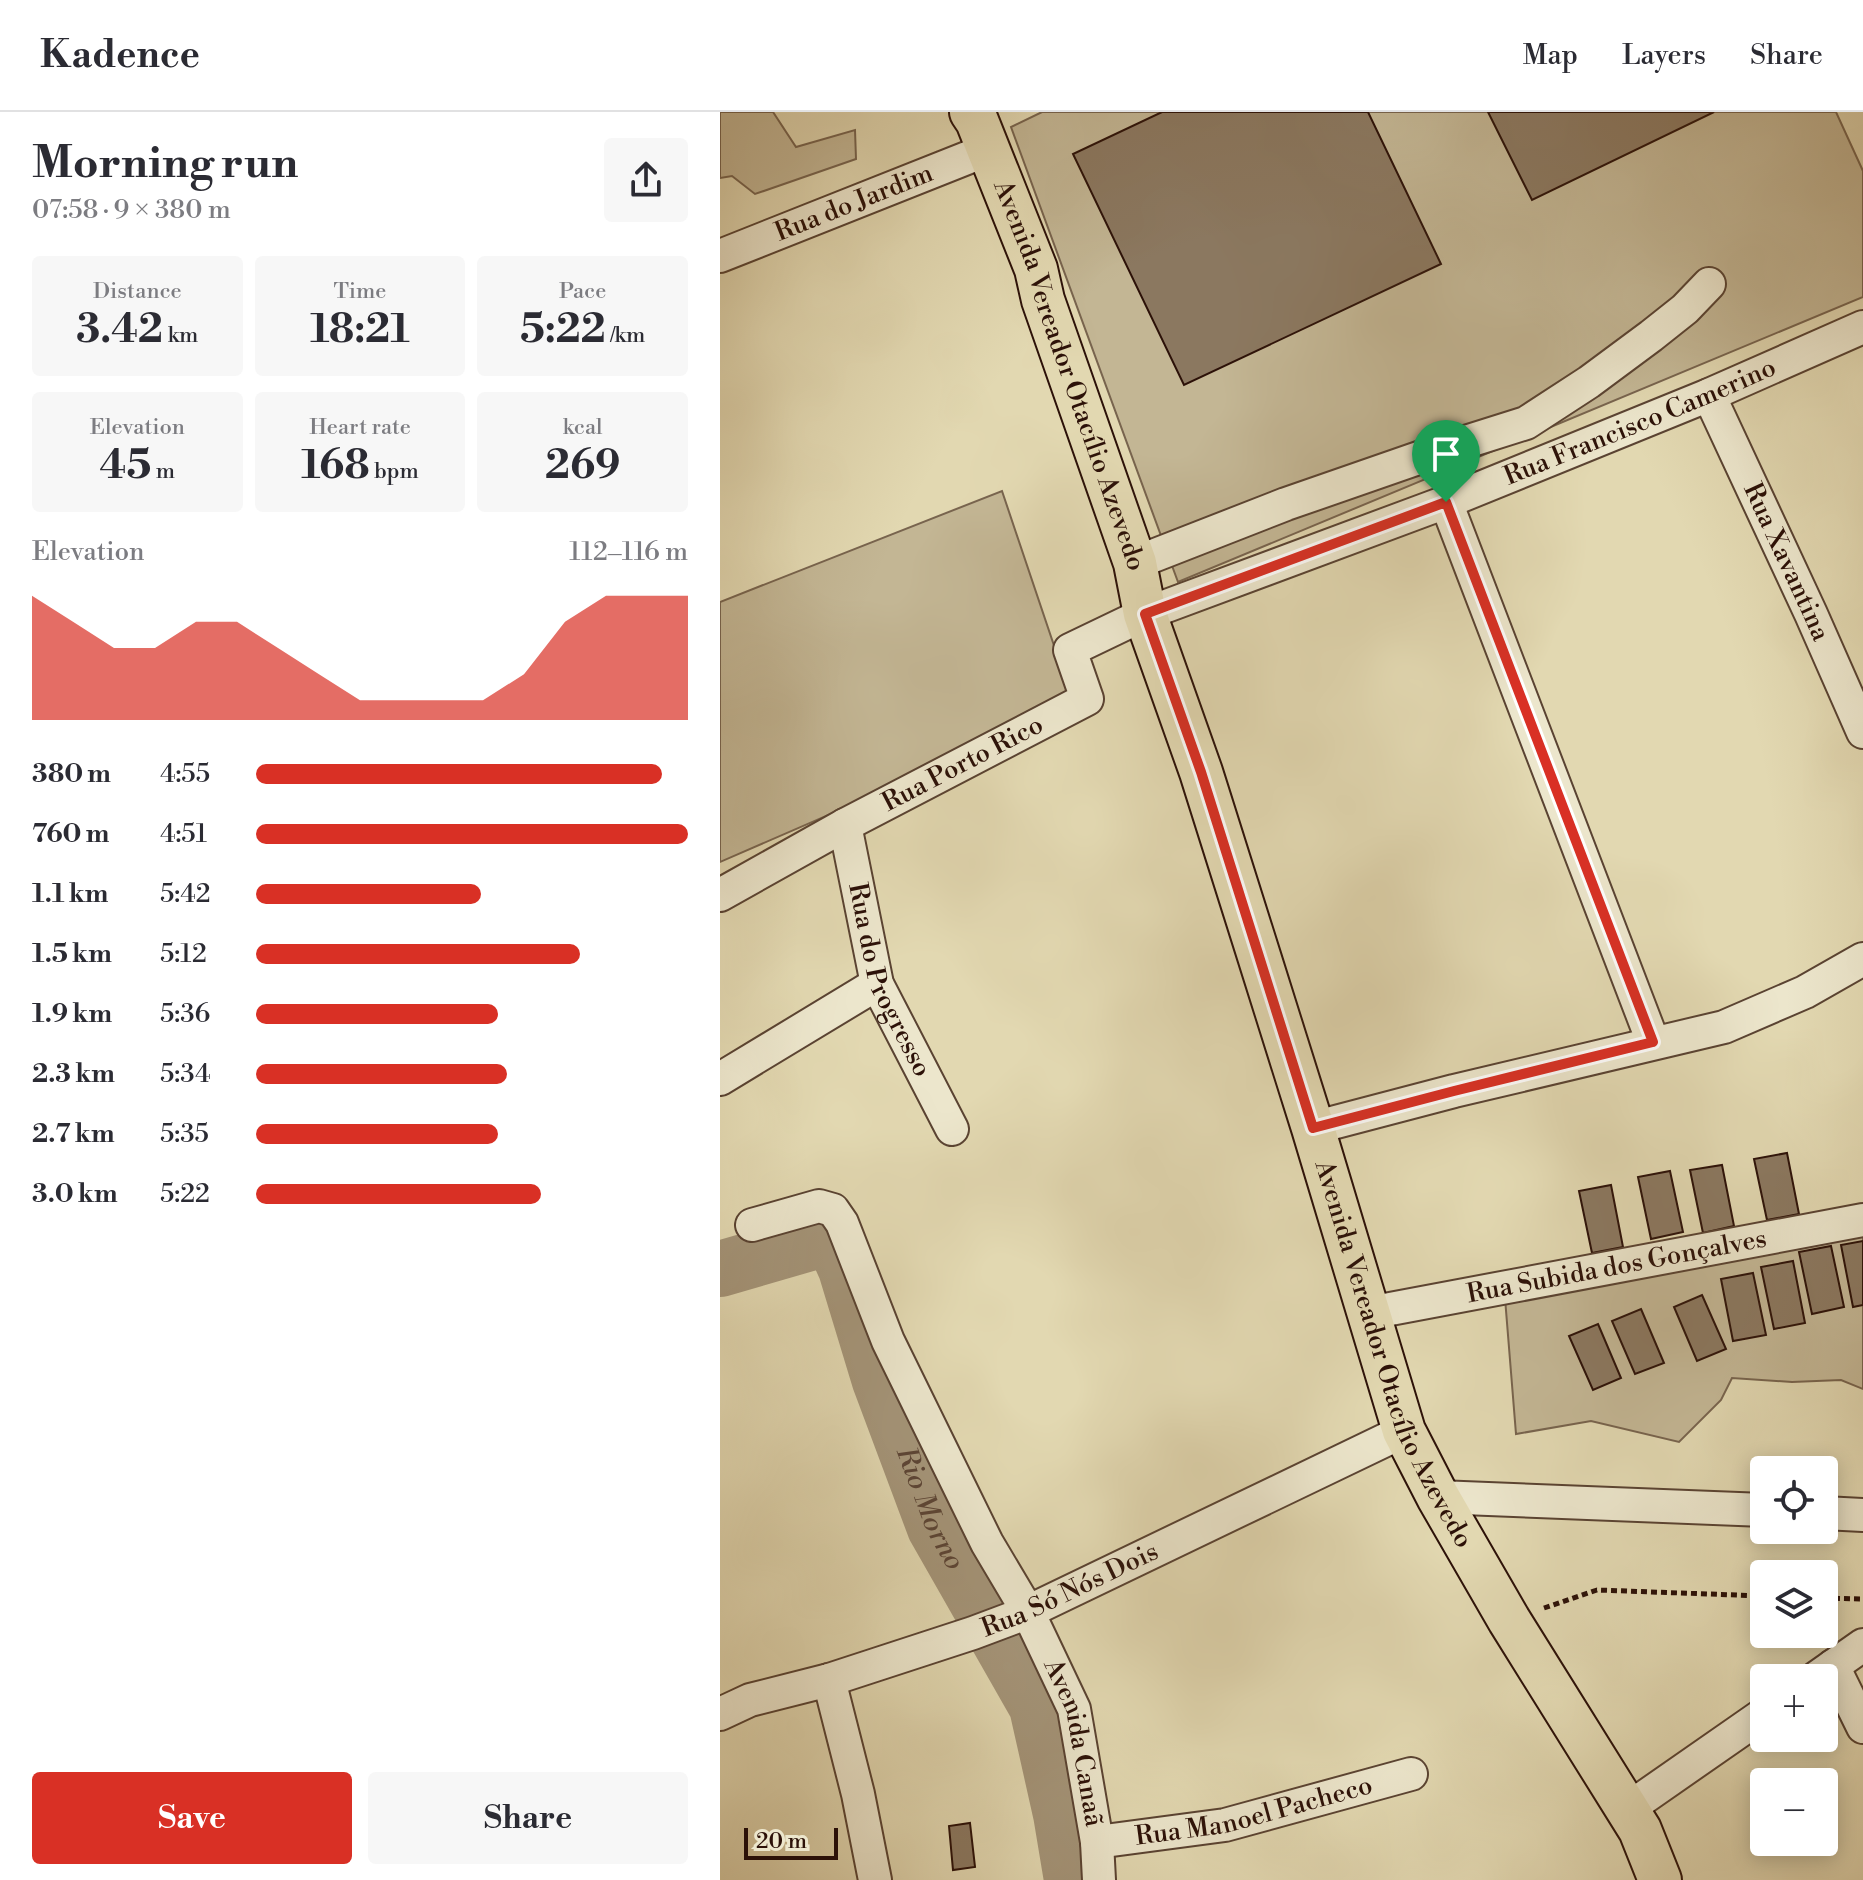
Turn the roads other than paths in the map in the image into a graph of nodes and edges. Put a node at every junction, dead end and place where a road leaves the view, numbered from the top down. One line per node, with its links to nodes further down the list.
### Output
1 (983, 124): 2 (street, Rua do Jardim); 7 (main road, Avenida Vereador Otacílio Azevedo)
2 (720, 256)
3 (1709, 284): 7 (street)
4 (1863, 327): 5 (street, Rua Francisco Camerino)
5 (1709, 395): 6 (street, Rua Francisco Camerino); 9 (street, Rua Xavantina)
6 (1446, 502): 8 (street, Rua Francisco Camerino); 14 (street)
7 (1135, 563): 8 (main road, Avenida Vereador Otacílio Azevedo)
8 (1145, 614): 10 (street, Rua Porto Rico); 16 (main road, Avenida Vereador Otacílio Azevedo)
9 (1863, 732)
10 (845, 825): 11 (street, Rua Porto Rico); 13 (street, Rua do Progresso)
11 (720, 895)
12 (1863, 959): 14 (street)
13 (877, 984): 15 (street); 17 (street, Rua do Progresso)
14 (1653, 1042): 16 (street)
15 (720, 1079)
16 (1313, 1128): 20 (main road, Avenida Vereador Otacílio Azevedo)
17 (952, 1129)
18 (1863, 1220): 20 (street, Rua Subida dos Gonçalves)
19 (752, 1225): 26 (street, Avenida Canaã)
20 (1369, 1313): 21 (main road, Avenida Vereador Otacílio Azevedo)
21 (1404, 1431): 22 (main road, Avenida Vereador Otacílio Azevedo); 26 (street, Rua Só Nós Dois)
22 (1438, 1497): 23 (street); 35 (main road, Avenida Vereador Otacílio Azevedo)
23 (1750, 1509)
24 (1838, 1514): 25 (street)
25 (1863, 1515)
26 (1025, 1613): 29 (street, Rua Só Nós Dois); 36 (street, Avenida Canaã)
27 (1863, 1645): 28 (street)
28 (1836, 1664)
29 (829, 1680): 31 (street, Rua Só Nós Dois); 37 (street)
30 (1838, 1692): 33 (street)
31 (720, 1714)
32 (1750, 1724): 35 (street)
33 (1863, 1727)
34 (1411, 1774): 36 (street, Rua Manoel Pacheco)
35 (1626, 1810): 39 (main road, Avenida Vereador Otacílio Azevedo)
36 (1097, 1842): 38 (street, Avenida Canaã)
37 (875, 1880)
38 (1099, 1880)
39 (1660, 1880)

